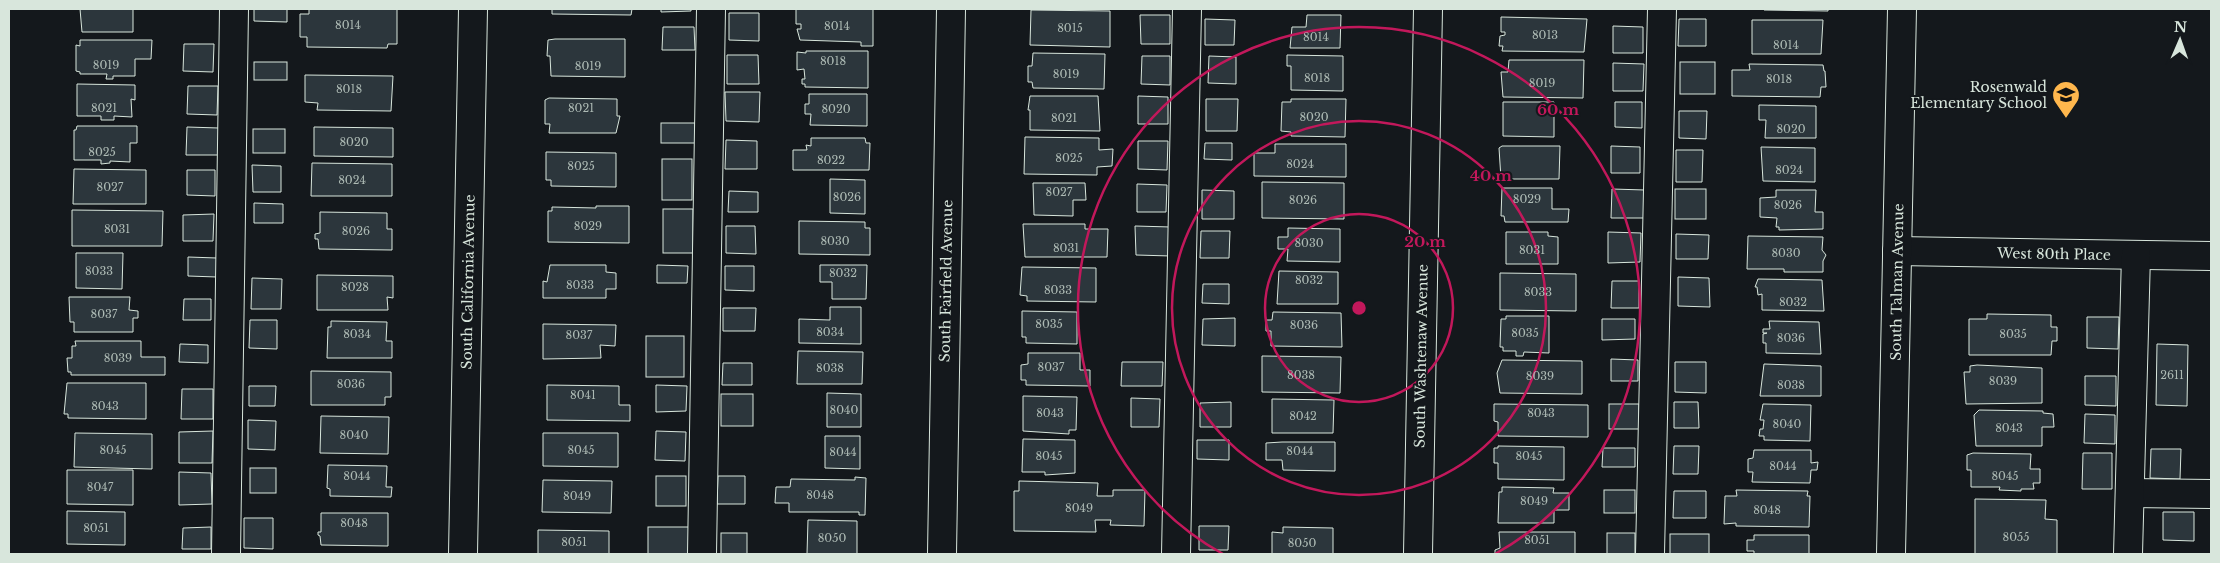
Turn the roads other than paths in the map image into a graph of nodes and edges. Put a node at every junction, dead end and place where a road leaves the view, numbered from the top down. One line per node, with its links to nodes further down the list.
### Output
1 (234, 9): 14 (street)
2 (473, 9): 15 (street, South California Avenue)
3 (711, 9): 16 (street)
4 (951, 9): 17 (street, South Fairfield Avenue)
5 (1187, 9): 18 (street)
6 (1428, 9): 19 (street, South Washtenaw Avenue)
7 (1662, 9): 20 (street)
8 (1902, 9): 9 (street, South Talman Avenue)
9 (1897, 251): 10 (street, West 80th Place); 21 (street, South Talman Avenue)
10 (2136, 255): 11 (street, West 80th Place); 12 (street)
11 (2211, 256)
12 (2130, 493): 13 (street); 22 (street)
13 (2211, 494)
14 (226, 554)
15 (463, 554)
16 (702, 554)
17 (942, 554)
18 (1176, 554)
19 (1418, 554)
20 (1650, 554)
21 (1892, 554)
22 (2128, 554)

